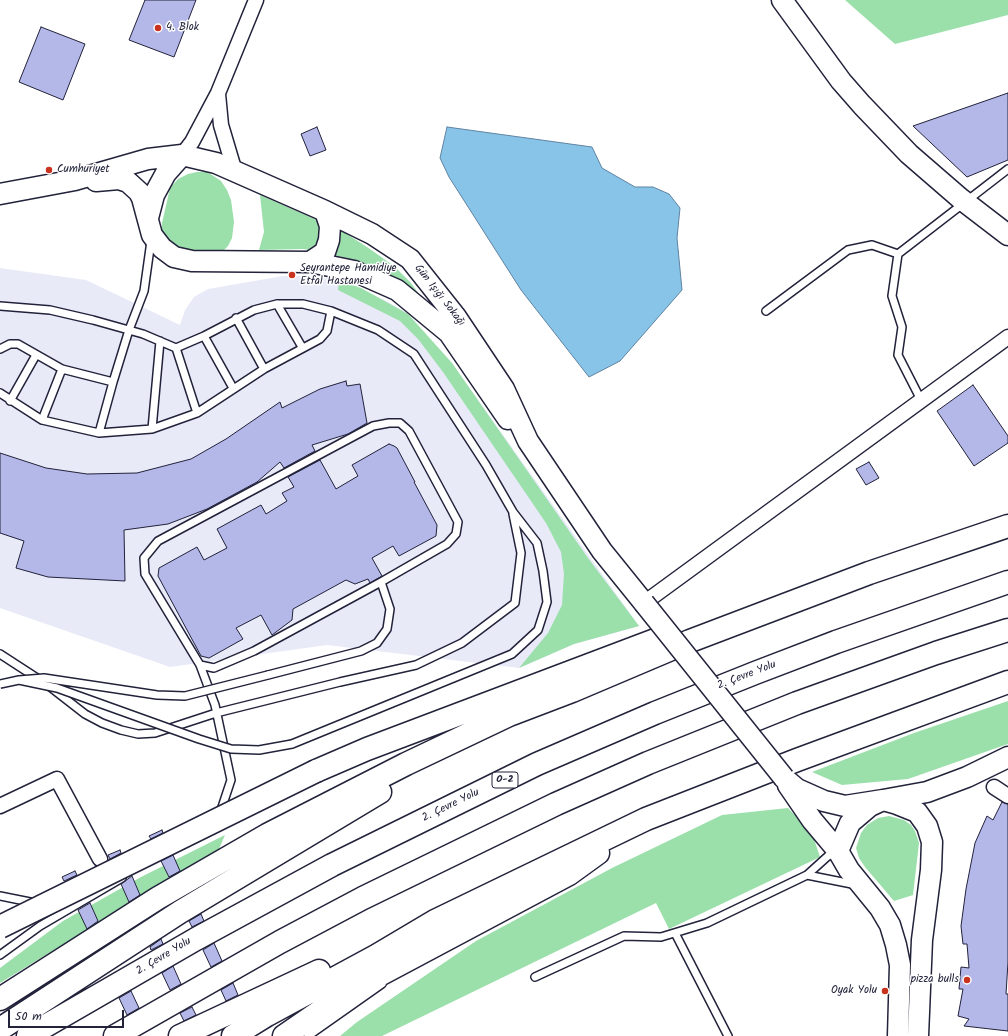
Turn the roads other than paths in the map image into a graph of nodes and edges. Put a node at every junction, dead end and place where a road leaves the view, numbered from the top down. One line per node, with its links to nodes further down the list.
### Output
1 (256, 0): 3 (street)
2 (782, 0): 9 (street)
3 (218, 93): 4 (street); 6 (street)
4 (182, 155): 6 (street, Gün Işığı Sokağı); 7 (street); 11 (street)
5 (1008, 169): 9 (lane)
6 (235, 172): 10 (street, Gün Işığı Sokağı)
7 (75, 180): 8 (street); 11 (street, Gün Işığı Sokağı)
8 (0, 194)
9 (967, 202): 12 (street); 13 (lane)
10 (325, 211): 14 (street); 39 (street, Gün Işığı Sokağı)
11 (150, 226): 14 (street, Gün Işığı Sokağı); 20 (lane)
12 (1008, 235)
13 (898, 254): 18 (lane); 33 (lane)
14 (310, 262): 39 (street, Gün Işığı Sokağı)
15 (278, 304): 17 (lane); 19 (lane); 24 (lane)
16 (0, 306): 20 (lane)
17 (331, 311): 24 (lane); 40 (lane)
18 (766, 311)
19 (236, 318): 21 (lane); 29 (lane)
20 (129, 330): 23 (lane); 30 (lane)
21 (204, 336): 25 (lane); 31 (lane)
22 (1008, 337): 33 (street)
23 (160, 341): 25 (lane); 37 (lane)
24 (302, 347): 29 (lane)
25 (176, 348): 35 (lane)
26 (0, 349): 27 (lane)
27 (36, 355): 28 (lane); 34 (lane)
28 (62, 369): 30 (lane); 36 (lane)
29 (264, 369): 31 (lane)
30 (113, 382): 38 (lane)
31 (233, 388): 35 (lane)
32 (0, 394): 34 (lane)
33 (921, 400): 44 (street)
34 (10, 401): 36 (lane)
35 (197, 412): 37 (lane)
36 (42, 420): 38 (lane)
37 (152, 429): 38 (lane)
38 (99, 433)
39 (528, 441): 44 (street, Gün Işığı Sokağı)
40 (513, 512): 49 (lane, bridge); 53 (lane)
41 (1008, 526): 45 (highway)
42 (381, 582): 48 (lane); 48 (lane); 49 (lane, bridge)
43 (1008, 582): 77 (highway, 2. Çevre Yolu / O-2)
44 (644, 603): 55 (street, Gün Işığı Sokağı, bridge)
45 (735, 623): 52 (highway); 68 (highway, bridge)
46 (1008, 630): 78 (highway)
47 (0, 654): 53 (lane)
48 (200, 665): 53 (lane)
49 (19, 680): 51 (lane, bridge)
50 (1008, 682): 60 (highway)
51 (0, 684)
52 (572, 691): 74 (highway); 76 (highway)
53 (216, 713): 63 (lane)
54 (1008, 757): 58 (street)
55 (784, 778): 58 (street); 61 (street)
56 (994, 787): 57 (street)
57 (1008, 796)
58 (883, 800): 61 (street); 84 (street)
59 (0, 806): 62 (street)
60 (646, 820): 69 (highway); 75 (highway)
61 (838, 851): 65 (lane); 66 (street)
62 (100, 859)
63 (149, 863)
64 (128, 875): 72 (lane)
65 (807, 875): 66 (lane); 71 (lane)
66 (863, 886): 83 (street)
67 (0, 896): 68 (lane)
68 (45, 904): 70 (highway, bridge)
69 (435, 921): 79 (highway); 80 (highway)
70 (0, 927)
71 (675, 933): 73 (lane); 82 (lane)
72 (0, 955)
73 (535, 977)
74 (0, 999)
75 (310, 1026): 81 (highway)
76 (0, 1029)
77 (28, 1036)
78 (115, 1036)
79 (180, 1036)
80 (233, 1036)
81 (284, 1036)
82 (728, 1036)
83 (898, 1036)
84 (918, 1036)

